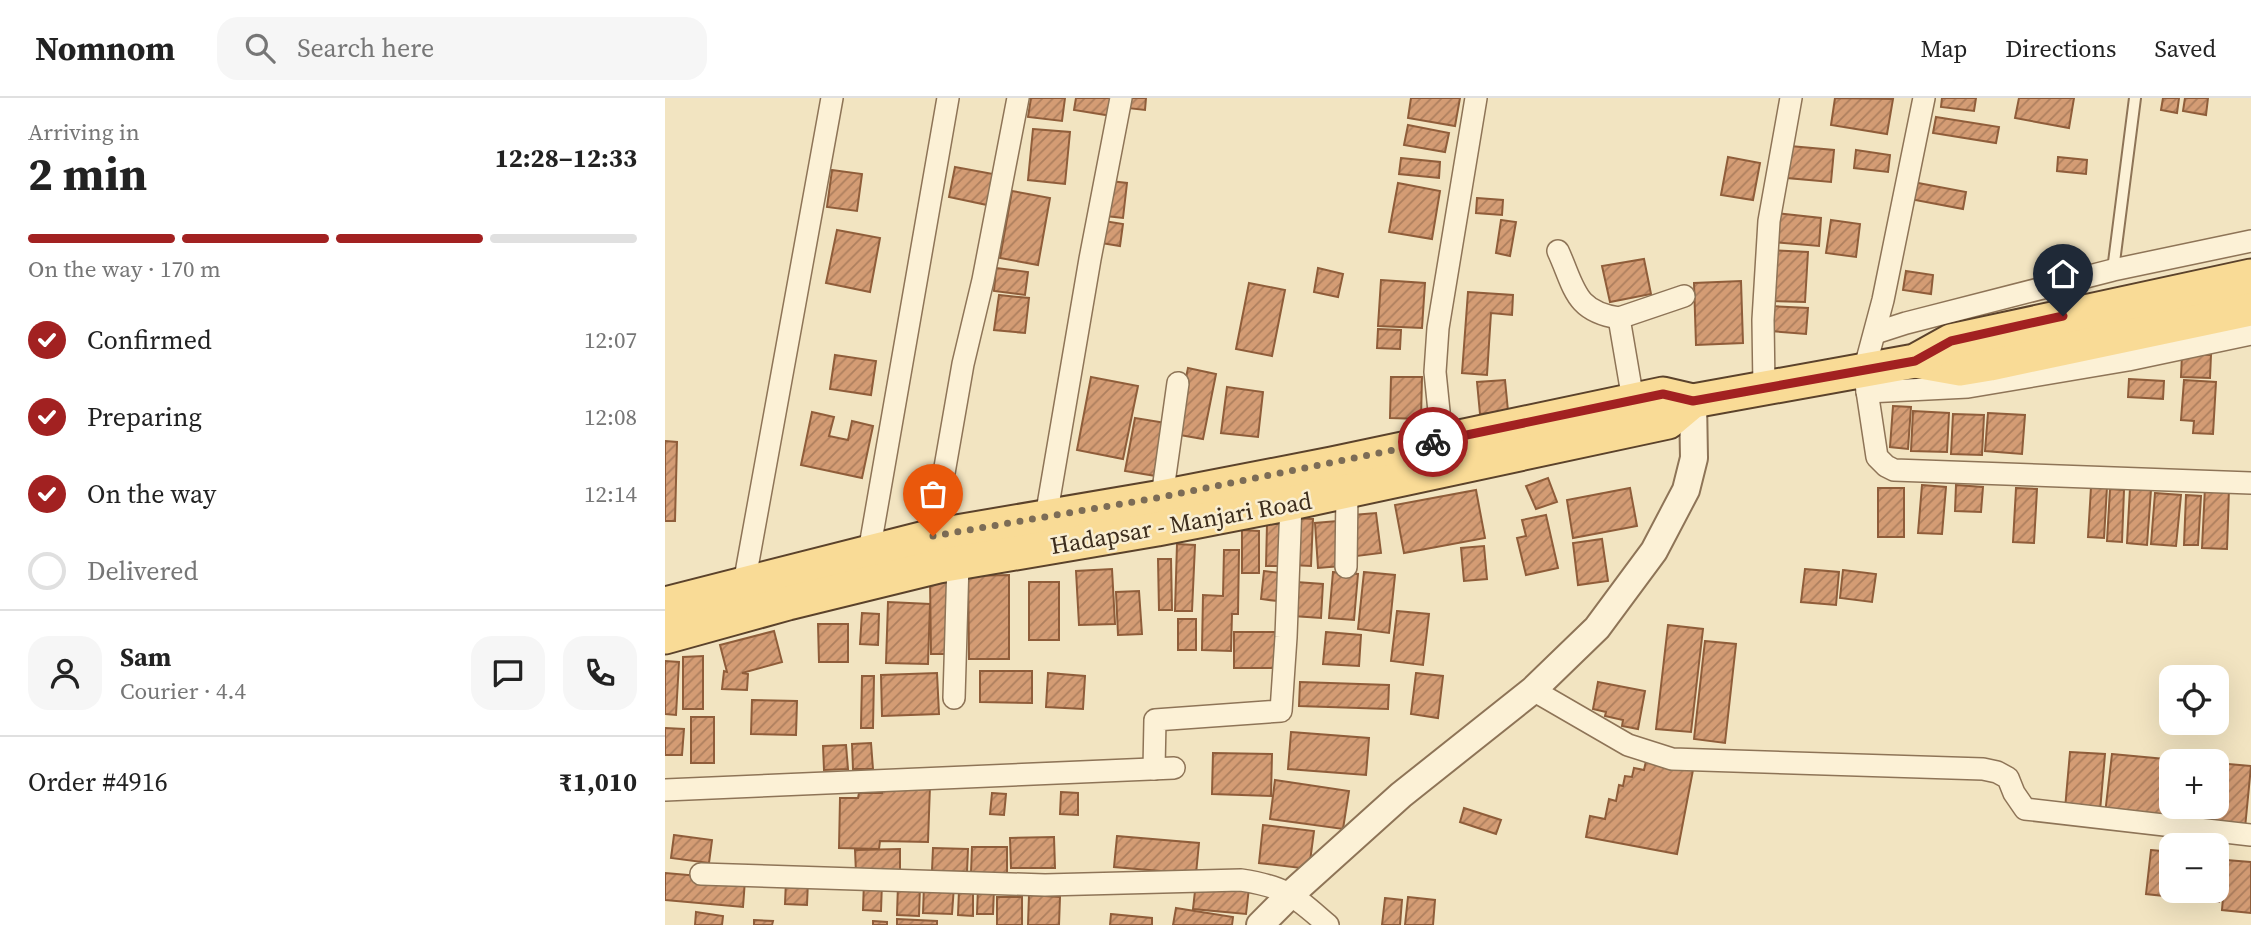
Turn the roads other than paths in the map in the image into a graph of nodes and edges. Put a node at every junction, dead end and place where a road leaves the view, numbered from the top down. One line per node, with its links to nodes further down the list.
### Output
1 (832, 98): 33 (street)
2 (948, 98): 30 (street)
3 (1018, 98): 31 (street)
4 (1121, 98): 29 (street)
5 (1476, 98): 24 (street)
6 (1791, 98): 21 (street)
7 (1924, 98): 16 (street)
8 (2135, 98): 11 (lane)
9 (2251, 241): 11 (street)
10 (1558, 251): 15 (street)
11 (2113, 270): 16 (street)
12 (2251, 276): 18 (main road)
13 (1683, 296): 15 (street)
14 (2251, 309): 18 (main road)
15 (1619, 318): 22 (street)
16 (1875, 333): 19 (street)
17 (2251, 334): 19 (street)
18 (1986, 349): 19 (main road, Hadapsar - Manjari Road)
19 (1866, 381): 21 (main road, Hadapsar - Manjari Road); 25 (street)
20 (1178, 383): 27 (street)
21 (1764, 388): 23 (main road, Hadapsar - Manjari Road)
22 (1633, 400): 23 (main road, Hadapsar - Manjari Road); 24 (main road, Hadapsar - Manjari Road)
23 (1693, 401): 26 (main road, Hadapsar - Manjari Road); 36 (street)
24 (1442, 440): 27 (main road, Hadapsar - Manjari Road)
25 (2251, 483)
26 (1347, 492): 28 (main road, Hadapsar - Manjari Road); 32 (street)
27 (1162, 497): 29 (main road, Hadapsar - Manjari Road)
28 (1291, 503): 31 (main road, Hadapsar - Manjari Road); 38 (street)
29 (1047, 517): 31 (main road, Hadapsar - Manjari Road)
30 (869, 552): 31 (main road, Hadapsar - Manjari Road); 33 (main road, Hadapsar - Manjari Road)
31 (943, 555): 35 (main road, Hadapsar - Manjari Road); 37 (street)
32 (1346, 567)
33 (744, 584): 34 (main road, Hadapsar - Manjari Road)
34 (665, 604)
35 (665, 637)
36 (1533, 690): 39 (street); 41 (street)
37 (954, 698)
38 (665, 790)
39 (2251, 835)
40 (701, 874): 41 (street)
41 (1291, 894): 42 (street); 43 (street)
42 (1260, 925)
43 (1328, 925)

